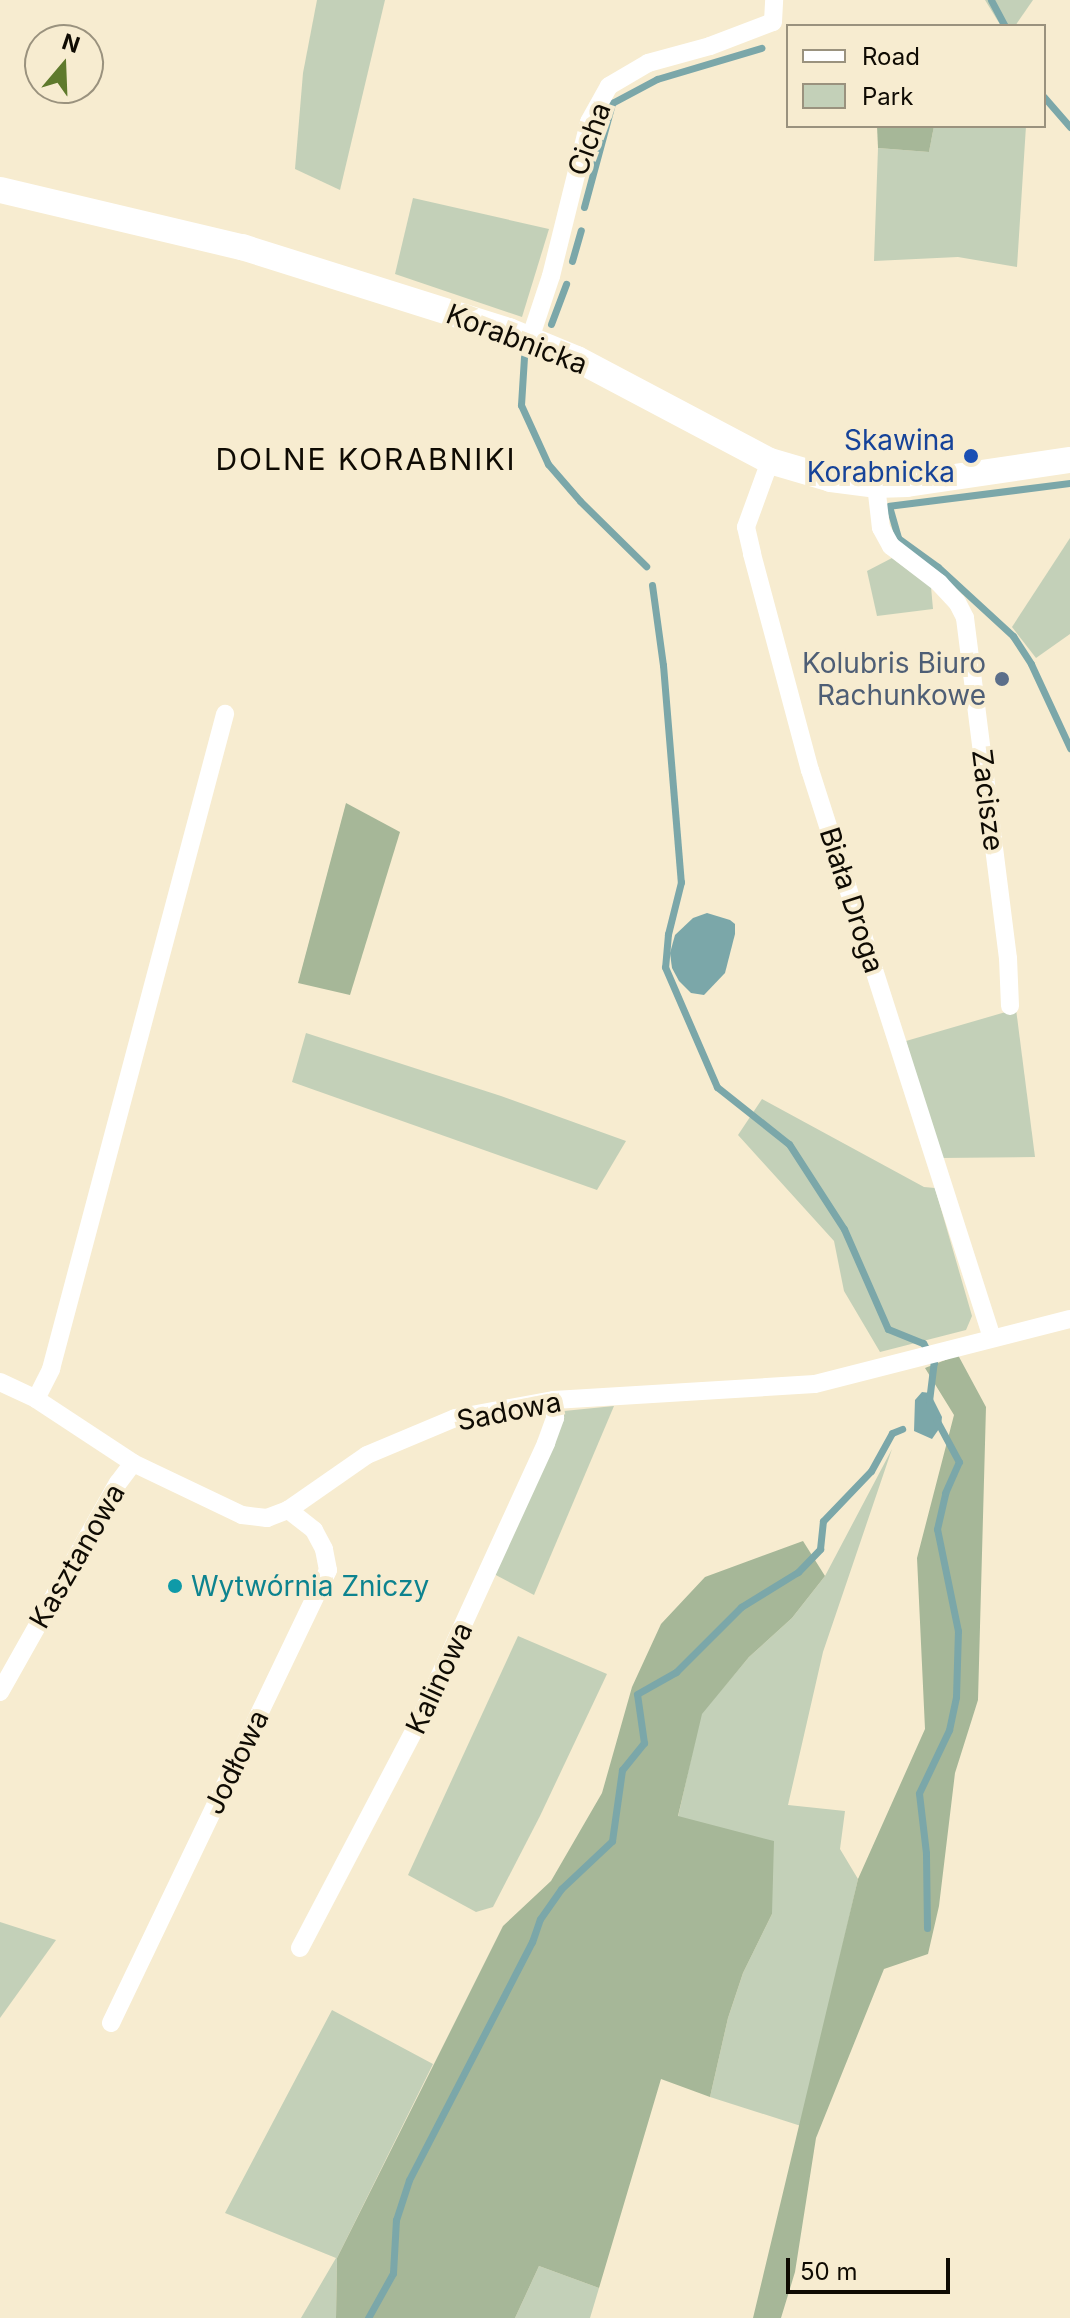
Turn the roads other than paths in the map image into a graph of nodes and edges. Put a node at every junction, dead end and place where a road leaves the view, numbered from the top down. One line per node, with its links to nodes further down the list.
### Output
1 (774, 0): 3 (street, Cicha)
2 (0, 190): 3 (street, Korabnicka)
3 (530, 339): 5 (street, Korabnicka)
4 (1070, 460): 6 (street, Korabnicka)
5 (770, 461): 6 (street, Korabnicka); 10 (street, Biała Droga)
6 (876, 485): 8 (street, Zacisze)
7 (225, 714): 12 (street)
8 (1010, 1006)
9 (1070, 1319): 10 (street, Sadowa)
10 (992, 1338): 13 (street, Sadowa)
11 (0, 1382): 12 (street, Sadowa)
12 (36, 1399): 14 (street, Sadowa)
13 (554, 1400): 15 (street, Sadowa); 17 (street, Kalinowa)
14 (133, 1463): 15 (street, Sadowa); 16 (street, Kasztanowa)
15 (288, 1510): 18 (street, Jodłowa)
16 (0, 1692)
17 (300, 1948)
18 (111, 2023)

